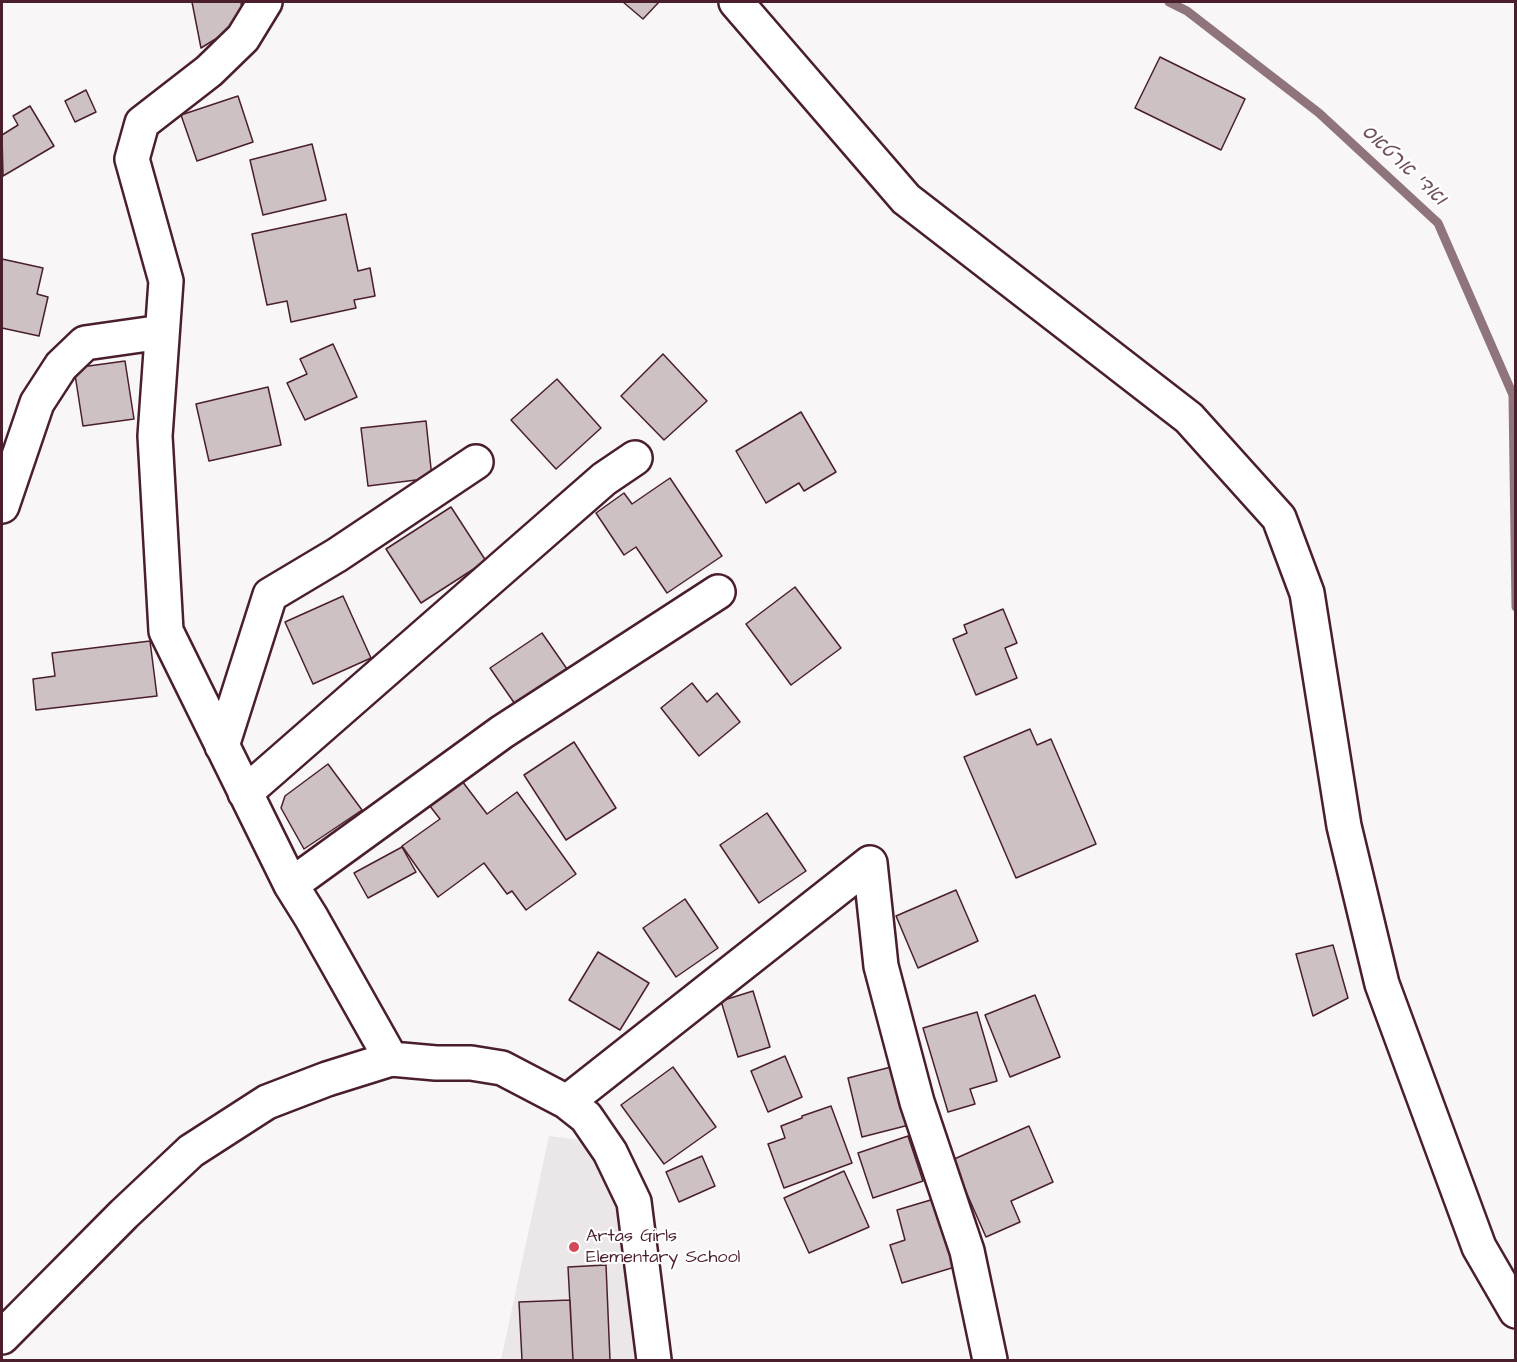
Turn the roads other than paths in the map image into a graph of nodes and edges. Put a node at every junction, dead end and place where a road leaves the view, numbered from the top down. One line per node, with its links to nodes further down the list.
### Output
1 (265, 2): 3 (street)
2 (736, 2): 13 (street)
3 (162, 332): 6 (street); 8 (street)
4 (635, 458): 9 (street)
5 (476, 462): 8 (street)
6 (2, 506)
7 (718, 592): 10 (street)
8 (222, 746): 9 (street)
9 (245, 794): 10 (street)
10 (291, 885): 11 (street)
11 (391, 1059): 12 (street); 14 (street)
12 (567, 1101): 15 (street); 16 (street)
13 (1515, 1311)
14 (2, 1337)
15 (654, 1360)
16 (990, 1360)

